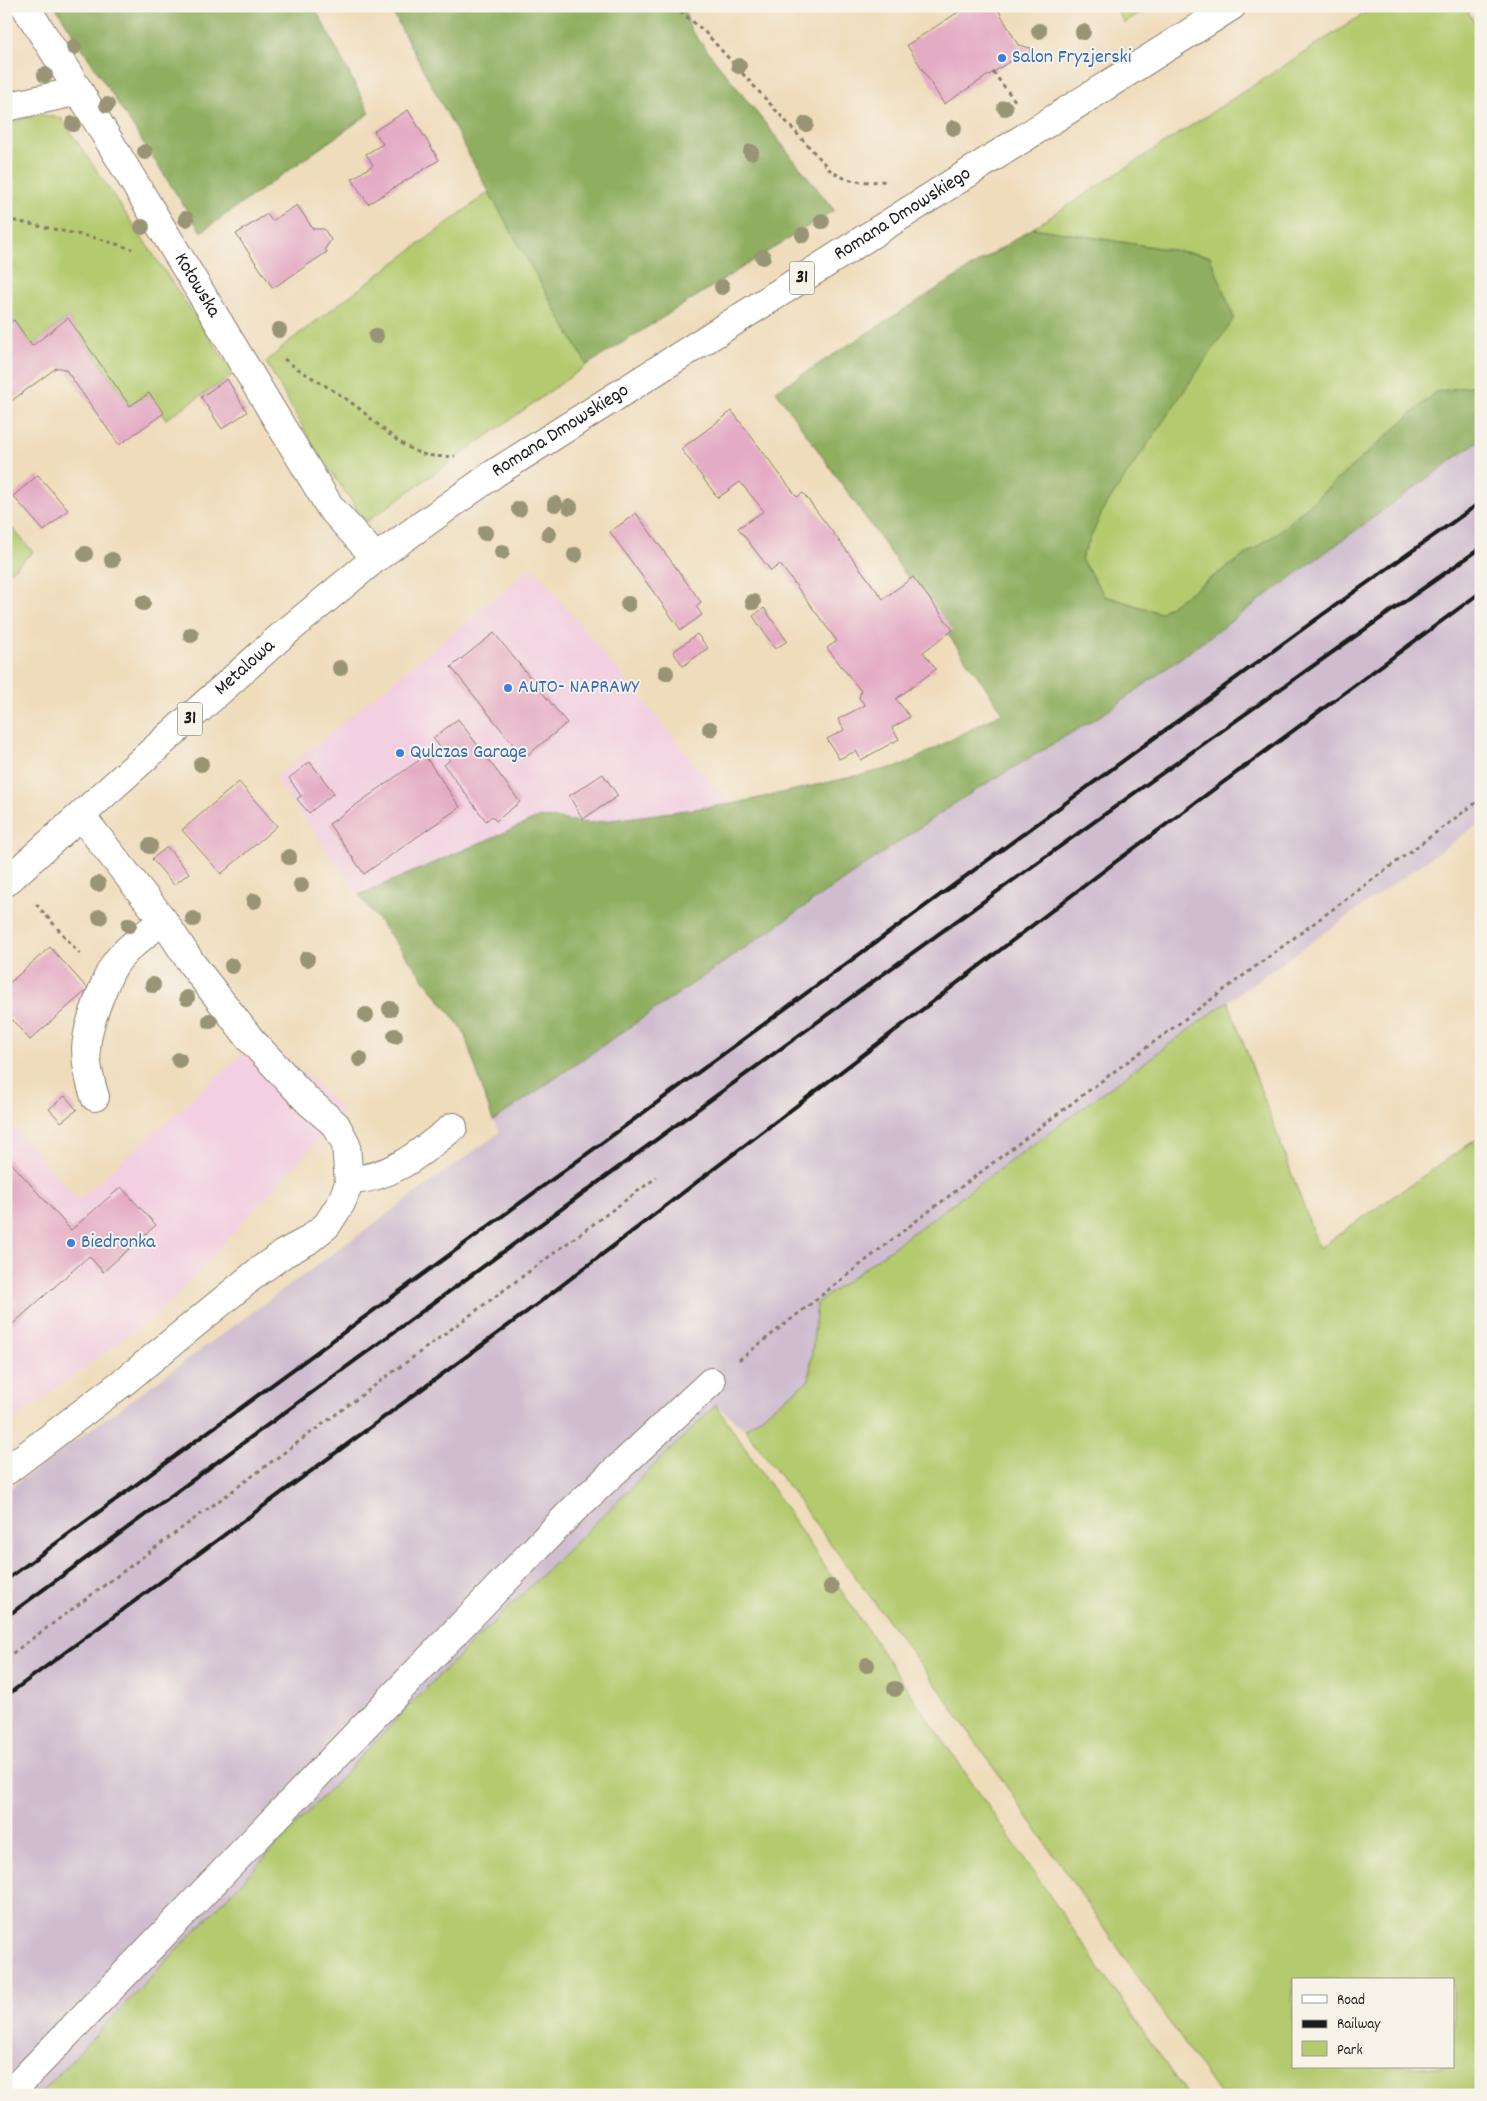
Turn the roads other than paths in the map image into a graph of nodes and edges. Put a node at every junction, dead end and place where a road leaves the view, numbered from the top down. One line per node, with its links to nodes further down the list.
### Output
1 (25, 6): 3 (street, Kołowska)
2 (1232, 6): 5 (street, Romana Dmowskiego / 31)
3 (79, 92): 4 (street); 5 (street, Kołowska)
4 (6, 107)
5 (376, 558): 6 (street, Metalowa / 31)
6 (81, 816): 7 (street, Metalowa / 31); 8 (street)
7 (6, 882)
8 (163, 920): 9 (street); 11 (street)
9 (95, 1097)
10 (453, 1127): 11 (street)
11 (349, 1180): 13 (street)
12 (711, 1382): 14 (street)
13 (6, 1471)
14 (8, 2095)

